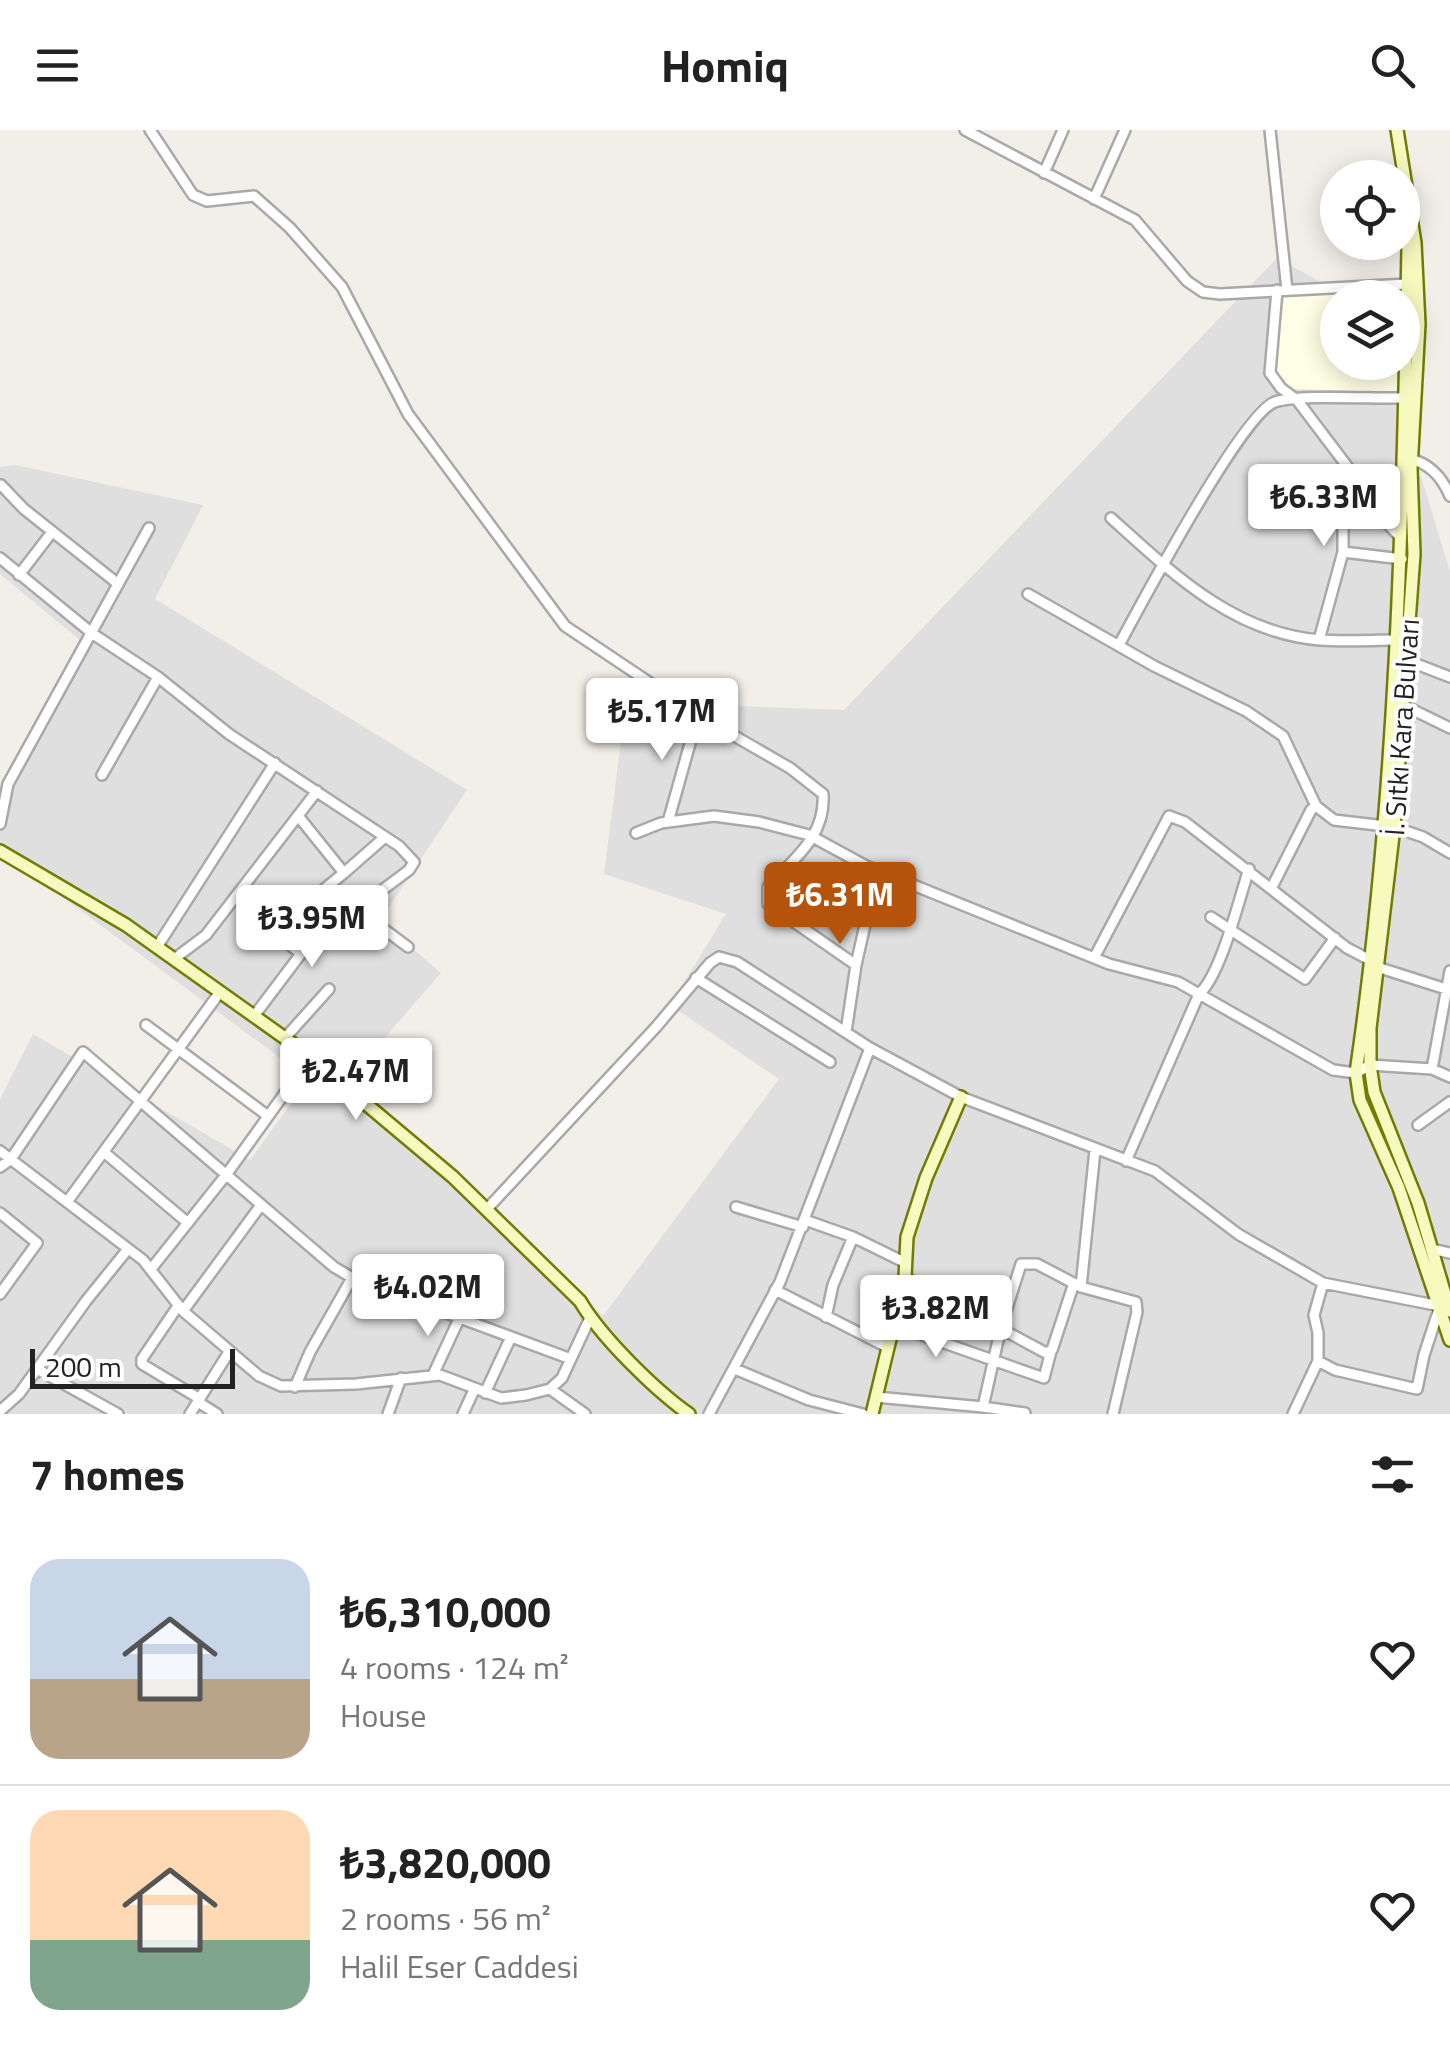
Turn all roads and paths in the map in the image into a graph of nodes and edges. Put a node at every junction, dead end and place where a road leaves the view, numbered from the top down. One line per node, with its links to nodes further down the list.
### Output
1 (150, 130): 38 (street)
2 (965, 130): 8 (street)
3 (1063, 130): 8 (street)
4 (1125, 130): 9 (street)
5 (1270, 130): 11 (street)
6 (1394, 130): 7 (main road, İ. Sıtkı Kara Bulvarı); 15 (main road, İ. Sıtkı Kara Bulvarı)
7 (1396, 160)
8 (1044, 173): 9 (street)
9 (1094, 198): 11 (street)
10 (1320, 288): 11 (street)
11 (1282, 290): 14 (street)
12 (1405, 380): 13 (main road, İ. Sıtkı Kara Bulvarı)
13 (1405, 398): 14 (street); 15 (main road, İ. Sıtkı Kara Bulvarı)
14 (1297, 400): 22 (street); 26 (street)
15 (1407, 458): 17 (street); 22 (main road, İ. Sıtkı Kara Bulvarı); 34 (main road, İ. Sıtkı Kara Bulvarı)
16 (1, 485): 21 (street)
17 (1450, 496)
18 (1343, 511): 23 (street)
19 (1110, 518): 26 (street)
20 (149, 528): 28 (street)
21 (52, 532): 27 (street); 28 (street)
22 (1402, 539): 25 (main road, İ. Sıtkı Kara Bulvarı)
23 (1343, 552): 25 (street); 31 (street)
24 (0, 558): 27 (street)
25 (1402, 559): 32 (main road, İ. Sıtkı Kara Bulvarı)
26 (1163, 565): 31 (street); 33 (street)
27 (19, 575): 30 (street)
28 (117, 583): 30 (street)
29 (1028, 594): 33 (street)
30 (93, 634): 35 (street); 46 (street)
31 (1319, 640): 32 (street)
32 (1397, 640): 47 (main road, İ. Sıtkı Kara Bulvarı)
33 (1118, 646): 43 (street)
34 (1406, 660): 36 (street); 37 (main road, İ. Sıtkı Kara Bulvarı)
35 (158, 677): 40 (street); 41 (street)
36 (1450, 677)
37 (1403, 705): 39 (street); 47 (main road, İ. Sıtkı Kara Bulvarı)
38 (698, 715): 45 (street); 50 (street)
39 (1450, 728)
40 (275, 764): 42 (street); 63 (street)
41 (102, 775)
42 (317, 791): 44 (street); 49 (street)
43 (1316, 806): 47 (street); 57 (street)
44 (299, 817): 55 (street); 67 (street)
45 (668, 822): 48 (street); 50 (street)
46 (0, 824)
47 (1390, 827): 52 (street); 68 (main road, İ. Sıtkı Kara Bulvarı)
48 (636, 833)
49 (385, 837): 55 (street); 59 (street)
50 (814, 838): 54 (street); 69 (street)
51 (0, 851): 63 (main road)
52 (1450, 852)
53 (1249, 869): 57 (street); 61 (street); 66 (street)
54 (877, 871): 66 (street); 69 (street)
55 (344, 873): 56 (street)
56 (328, 886): 58 (street); 65 (street)
57 (1272, 887): 62 (street)
58 (340, 902): 59 (street); 65 (street)
59 (357, 909): 64 (street)
60 (1211, 917): 61 (street)
61 (1230, 927): 62 (street); 75 (street)
62 (1335, 938): 68 (street)
63 (157, 946): 67 (main road)
64 (408, 947)
65 (300, 953): 77 (street)
66 (1094, 958): 75 (street)
67 (174, 959): 74 (main road)
68 (1374, 964): 73 (street); 85 (main road, İ. Sıtkı Kara Bulvarı); 87 (main road, İ. Sıtkı Kara Bulvarı)
69 (856, 966): 79 (street)
70 (1450, 970): 73 (street)
71 (696, 978): 79 (street); 84 (street); 104 (street)
72 (329, 989): 80 (street)
73 (1446, 989): 76 (street)
74 (220, 992): 77 (main road); 82 (street)
75 (1199, 994): 87 (street); 98 (street)
76 (1447, 1007): 86 (street)
77 (254, 1016): 80 (main road)
78 (146, 1025): 82 (street)
79 (846, 1032): 81 (street)
80 (285, 1038): 83 (main road)
81 (870, 1048): 89 (street); 107 (street)
82 (180, 1050): 90 (street); 92 (street)
83 (310, 1058): 92 (street); 104 (main road)
84 (830, 1062)
85 (1370, 1064): 86 (street); 87 (street); 110 (main road, İ. Sıtkı Kara Bulvarı)
86 (1432, 1069): 88 (street)
87 (1356, 1073): 121 (main road, İ. Sıtkı Kara Bulvarı)
88 (1450, 1077)
89 (961, 1097): 94 (street); 112 (main road)
90 (141, 1102): 96 (street); 97 (street); 100 (street)
91 (1450, 1102): 93 (street)
92 (268, 1116): 100 (street)
93 (1418, 1125)
94 (1096, 1150): 98 (street); 117 (street)
95 (0, 1151): 97 (street)
96 (105, 1152): 101 (street); 106 (street)
97 (10, 1159): 99 (street); 101 (street)
98 (1126, 1161): 116 (street)
99 (0, 1167)
100 (226, 1175): 102 (street); 106 (street)
101 (67, 1202): 109 (street)
102 (261, 1205): 115 (street); 120 (street)
103 (736, 1207): 107 (street)
104 (487, 1209): 123 (main road)
105 (0, 1213): 119 (street)
106 (188, 1223): 113 (street)
107 (804, 1223): 108 (street); 118 (street)
108 (853, 1237): 112 (street); 122 (street)
109 (128, 1249): 113 (street); 135 (street)
110 (1431, 1249): 111 (street); 121 (main road, İ. Sıtkı Kara Bulvarı)
111 (1450, 1252)
112 (906, 1263): 114 (main road)
113 (151, 1269): 120 (street)
114 (905, 1277): 125 (main road); 126 (street)
115 (352, 1278): 124 (street); 139 (street)
116 (1324, 1283): 121 (street); 134 (street)
117 (1077, 1285): 126 (street); 130 (street); 157 (street)
118 (775, 1290): 122 (street); 136 (street)
119 (0, 1294)
120 (181, 1309): 131 (street); 143 (street)
121 (1445, 1309): 128 (main road, İ. Sıtkı Kara Bulvarı); 134 (street)
122 (826, 1317): 129 (street)
123 (590, 1318): 132 (street); 146 (main road)
124 (459, 1319): 127 (street); 137 (street)
125 (893, 1325): 129 (main road); 133 (street)
126 (1001, 1327): 130 (street); 133 (street)
127 (510, 1338): 132 (street); 141 (street)
128 (1450, 1340)
129 (887, 1347): 142 (main road)
130 (1052, 1350): 133 (street)
131 (229, 1352): 139 (street); 143 (street)
132 (570, 1359): 140 (street)
133 (992, 1360): 144 (street)
134 (1318, 1361): 158 (street)
135 (37, 1368): 145 (street); 148 (street)
136 (736, 1369): 154 (street); 155 (street)
137 (432, 1375): 138 (street); 141 (street)
138 (401, 1378): 139 (street); 151 (street)
139 (296, 1387)
140 (550, 1389): 141 (street); 153 (street)
141 (480, 1390): 152 (street)
142 (876, 1398): 144 (street); 156 (main road)
143 (199, 1400): 149 (street); 150 (street)
144 (982, 1407): 147 (street)
145 (0, 1411)
146 (682, 1412)
147 (1026, 1413)
148 (118, 1414)
149 (190, 1414)
150 (218, 1414)
151 (388, 1414)
152 (463, 1414)
153 (585, 1414)
154 (709, 1414)
155 (863, 1414)
156 (872, 1414)
157 (1113, 1414)
158 (1293, 1414)

